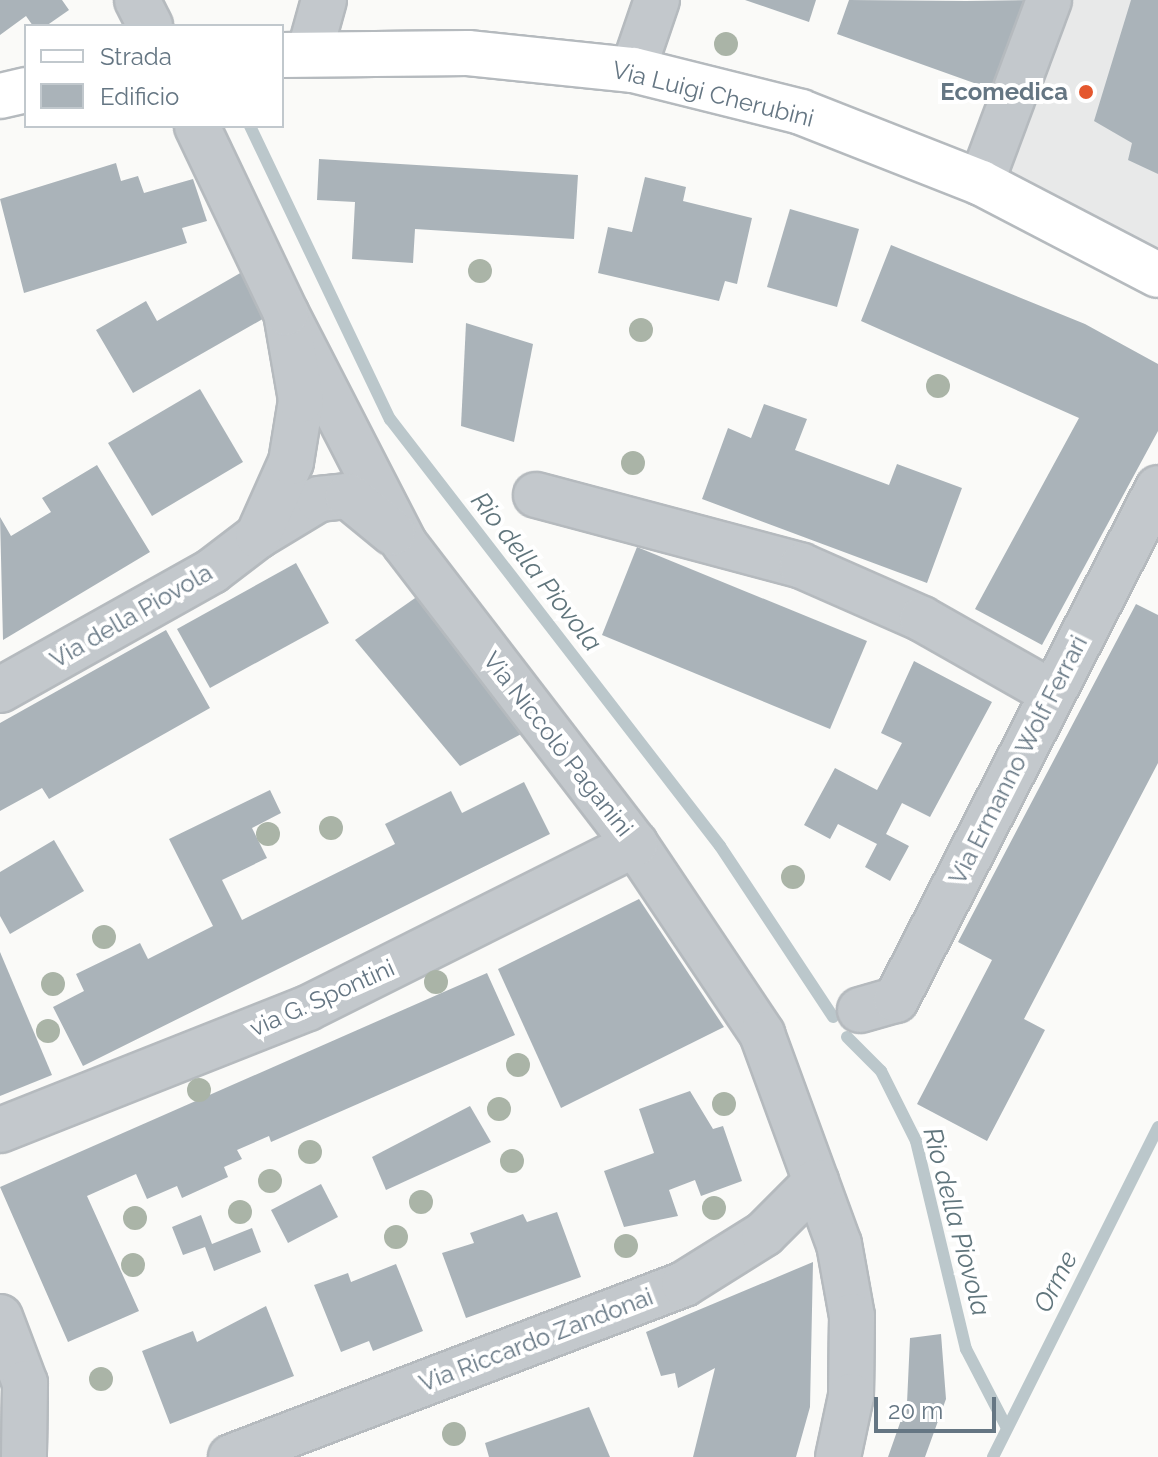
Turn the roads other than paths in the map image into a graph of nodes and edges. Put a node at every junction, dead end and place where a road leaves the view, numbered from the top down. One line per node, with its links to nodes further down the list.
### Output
1 (137, 0): 5 (street)
2 (324, 0): 6 (street)
3 (657, 0): 7 (street)
4 (1049, 0): 11 (street)
5 (149, 24)
6 (295, 54): 7 (main road, Via Luigi Cherubini)
7 (633, 70): 11 (main road, Via Luigi Cherubini)
8 (24, 90): 9 (main road)
9 (0, 96)
10 (198, 128): 13 (street, Via della Piovola)
11 (981, 183): 12 (main road, Via Luigi Cherubini)
12 (1158, 275)
13 (286, 313): 16 (street, Via della Piovola); 17 (street, Via Niccolò Paganini)
14 (1158, 488): 19 (street, Via Ermanno Wolf Ferrari)
15 (536, 495): 19 (street)
16 (258, 536): 17 (street, Via della Piovola); 18 (street, Via della Piovola)
17 (404, 543): 20 (street, Via Niccolò Paganini)
18 (0, 690)
19 (1052, 693): 21 (street, Via Ermanno Wolf Ferrari)
20 (635, 844): 22 (street, via G. Spontini); 23 (street, Via Niccolò Paganini)
21 (860, 1010)
22 (0, 1130)
23 (816, 1182): 26 (street, Via Riccardo Zandonai); 27 (street, Via Niccolò Paganini)
24 (0, 1317): 25 (street)
25 (24, 1457)
26 (231, 1457)
27 (838, 1457)

